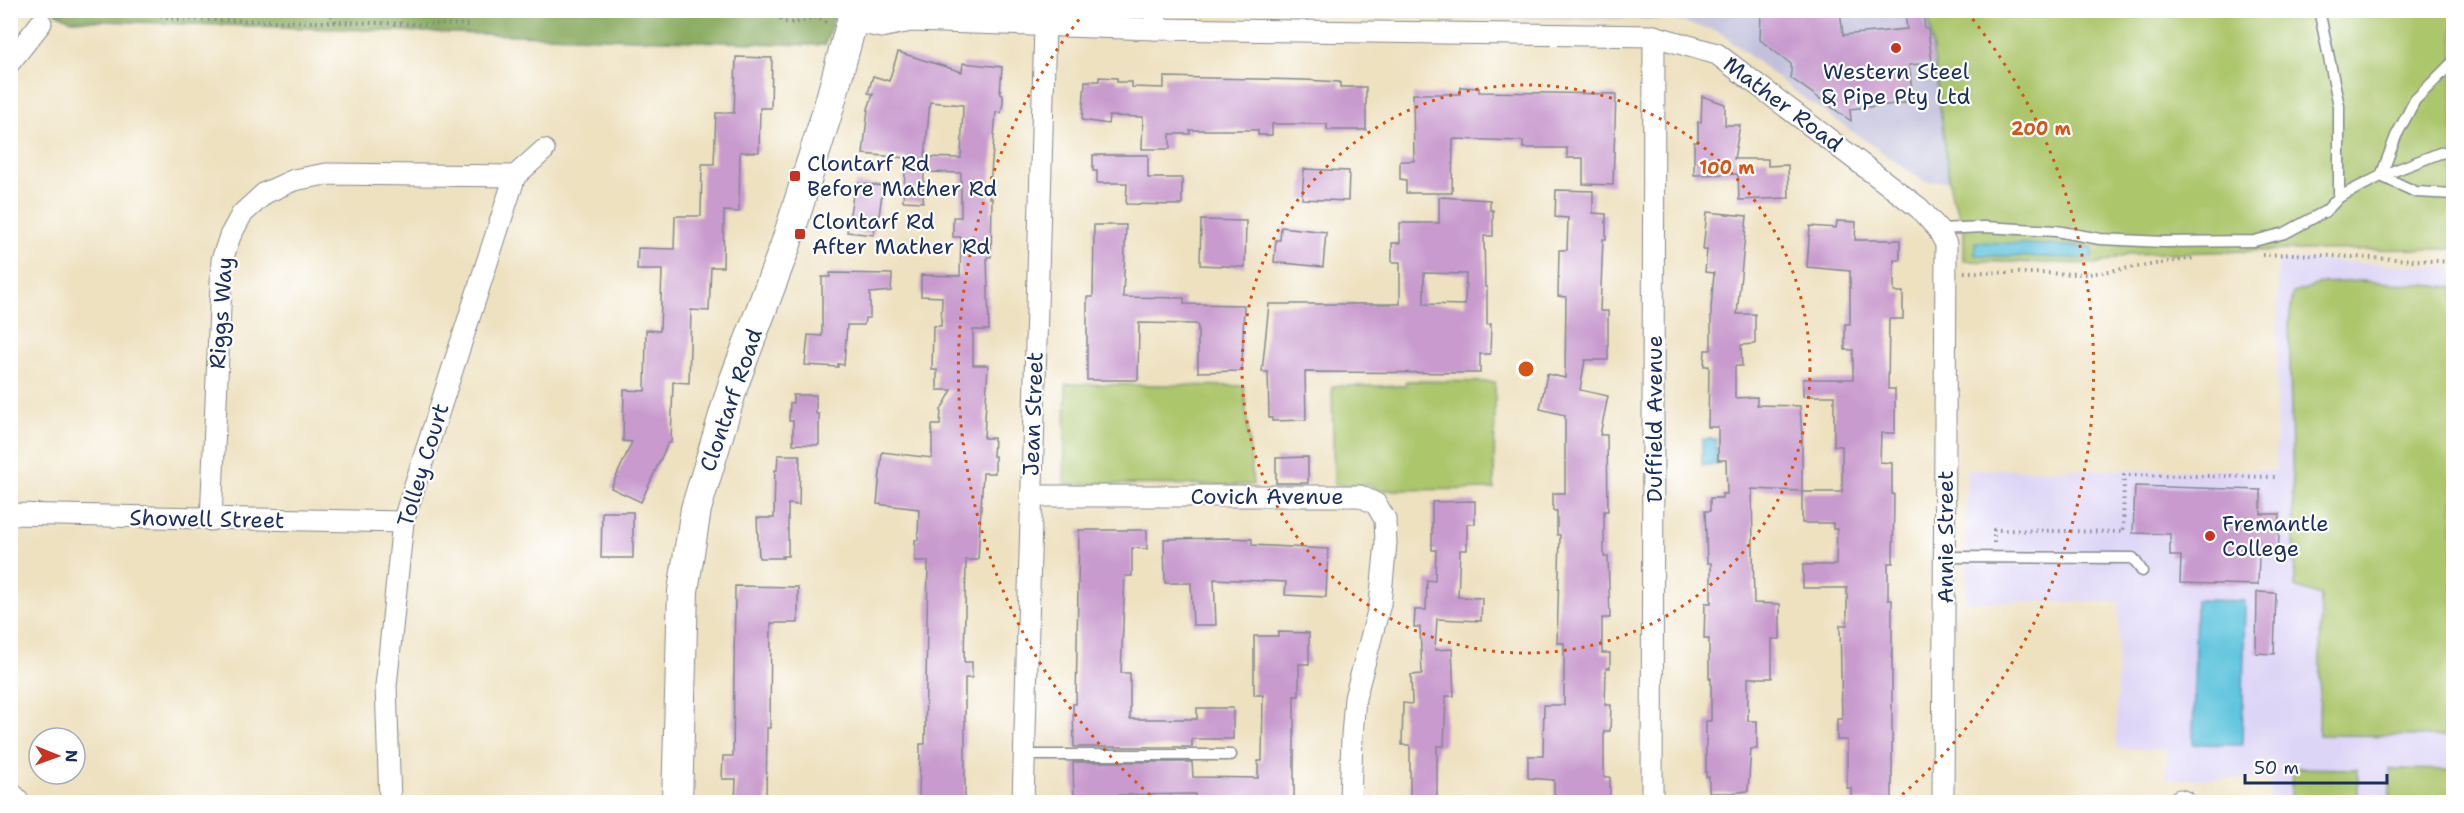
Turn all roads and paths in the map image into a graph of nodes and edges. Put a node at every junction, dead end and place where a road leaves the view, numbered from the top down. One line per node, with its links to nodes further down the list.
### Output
1 (136, 10): 9 (path)
2 (329, 10): 9 (path)
3 (772, 10): 6 (path)
4 (2319, 10): 20 (lane)
5 (904, 16): 6 (street, Mather Road); 11 (street, Mather Road)
6 (846, 20): 39 (street, Clontarf Road)
7 (1156, 20): 11 (street, Mather Road); 12 (street, Mather Road)
8 (41, 23): 14 (street)
9 (337, 23): 10 (path)
10 (471, 25)
11 (1045, 26): 27 (street, Jean Street)
12 (1654, 36): 21 (street, Mather Road); 42 (street, Duffield Avenue)
13 (2454, 61): 18 (lane)
14 (10, 62)
15 (544, 150): 17 (street)
16 (2454, 151): 18 (lane)
17 (515, 176): 29 (street, Riggs Way); 30 (street, Tolley Court)
18 (2380, 176): 19 (lane); 20 (lane)
19 (2454, 194)
20 (2340, 197): 21 (lane)
21 (1938, 229): 25 (street, Mather Road)
22 (2258, 255): 24 (path)
23 (2200, 258): 25 (path)
24 (2454, 262)
25 (1946, 271): 32 (street, Annie Street)
26 (2278, 477): 31 (path)
27 (1031, 496): 34 (street, Jean Street); 41 (street, Covich Avenue)
28 (10, 514): 29 (street, Showell Street)
29 (211, 520): 30 (street, Showell Street)
30 (403, 522): 38 (street, Tolley Court)
31 (1985, 544)
32 (1945, 557): 33 (lane); 43 (street, Annie Street)
33 (2142, 571)
34 (1024, 755): 35 (lane); 40 (street, Jean Street)
35 (1231, 755)
36 (10, 798): 37 (street)
37 (14, 802)
38 (390, 802)
39 (677, 802)
40 (1023, 802)
41 (1350, 802)
42 (1652, 802)
43 (1943, 802)

